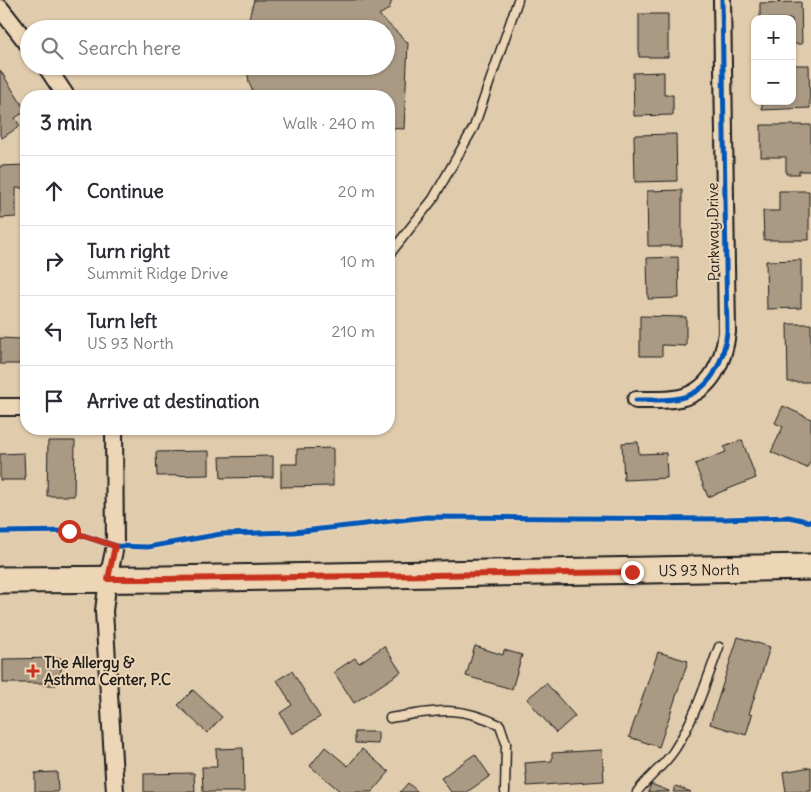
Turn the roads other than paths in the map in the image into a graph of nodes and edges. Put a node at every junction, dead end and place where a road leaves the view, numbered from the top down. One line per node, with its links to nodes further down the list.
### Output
1 (518, 0): 7 (lane)
2 (722, 0): 8 (street, Parkway Drive)
3 (0, 8): 4 (street)
4 (20, 34)
5 (54, 75): 6 (street)
6 (63, 90)
7 (395, 247)
8 (636, 400)
9 (0, 407): 10 (street)
10 (20, 407)
11 (114, 435): 13 (street)
12 (811, 568): 13 (main road, US 93 North)
13 (108, 579): 14 (main road, US 93 North); 17 (street)
14 (0, 580)
15 (718, 647): 19 (lane)
16 (390, 718): 18 (lane)
17 (114, 792)
18 (505, 792)
19 (637, 792)

